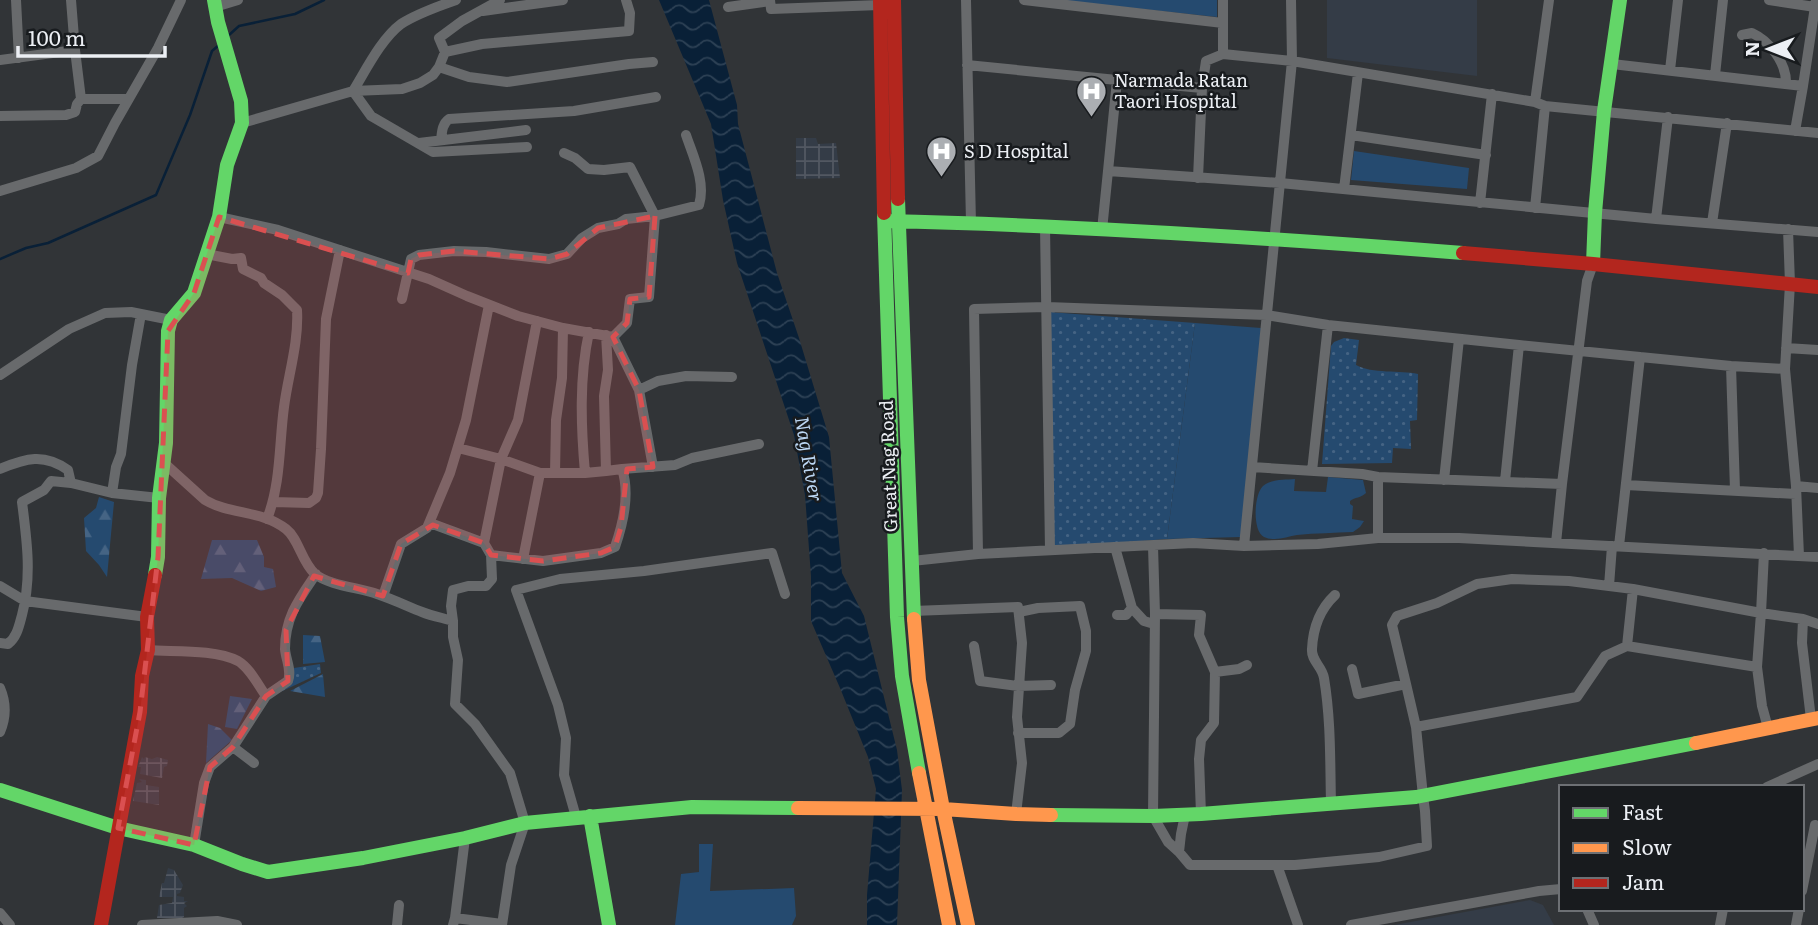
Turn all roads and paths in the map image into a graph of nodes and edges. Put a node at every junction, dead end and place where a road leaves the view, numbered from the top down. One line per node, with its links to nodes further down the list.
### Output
1 (16, 0): 30 (street)
2 (71, 0): 27 (street)
3 (181, 0): 48 (street)
4 (238, 0): 23 (street)
5 (456, 0): 44 (street)
6 (500, 0): 24 (street)
7 (563, 0): 24 (street)
8 (626, 0): 28 (street)
9 (770, 0): 20 (street); 22 (street)
10 (966, 0): 35 (street)
11 (1024, 0): 12 (street)
12 (1031, 0): 25 (street)
13 (1223, 0): 25 (street)
14 (1290, 0): 32 (street)
15 (1549, 0): 49 (street)
16 (1620, 0): 34 (street)
17 (1678, 0): 37 (street)
18 (1723, 0): 39 (street)
19 (1769, 0): 21 (street)
20 (884, 2): 76 (street, Great Nag Road)
21 (1815, 3): 42 (street)
22 (728, 6)
23 (216, 10): 53 (street)
24 (479, 11): 28 (street)
25 (1223, 23): 29 (street)
26 (1742, 35): 41 (street)
27 (75, 50): 30 (street); 47 (street)
28 (445, 51): 36 (street)
29 (1223, 54): 32 (street); 43 (street)
30 (19, 58): 31 (street)
31 (0, 60)
32 (1292, 61): 38 (street); 67 (street)
33 (653, 62): 36 (street)
34 (1612, 64): 37 (street); 50 (street)
35 (967, 65): 40 (street); 77 (street)
36 (439, 67): 44 (street)
37 (1670, 70): 39 (street)
38 (1358, 73): 45 (street); 59 (street)
39 (1715, 75): 41 (street)
40 (1117, 80): 43 (street); 65 (street)
41 (1786, 84): 42 (street)
42 (1803, 86): 56 (street)
43 (1202, 88): 66 (street)
44 (353, 91): 53 (street); 61 (street)
45 (1492, 94): 49 (street); 64 (street)
46 (656, 97): 60 (street)
47 (81, 99): 48 (street); 51 (street)
48 (128, 99): 69 (street)
49 (1540, 104): 50 (street); 71 (street)
50 (1604, 111): 52 (street); 72 (street)
51 (0, 116)
52 (1668, 117): 54 (street); 75 (street)
53 (242, 123): 74 (street)
54 (1727, 123): 56 (street); 78 (street)
55 (526, 130): 60 (street)
56 (1795, 131): 57 (street)
57 (1818, 133)
58 (686, 135): 73 (street)
59 (1351, 135): 64 (street); 68 (street)
60 (440, 140): 61 (street)
61 (419, 143): 62 (street)
62 (527, 147)
63 (564, 153): 73 (street)
64 (1486, 155): 70 (street)
65 (1108, 171): 66 (street); 81 (street)
66 (1198, 178): 67 (street)
67 (1280, 183): 68 (street); 83 (street)
68 (1344, 189): 70 (street)
69 (0, 191)
70 (1480, 202): 71 (street)
71 (1535, 208): 72 (street)
72 (1595, 213): 75 (street); 86 (street)
73 (655, 216): 87 (street); 100 (street)
74 (219, 217): 84 (street); 85 (street)
75 (1656, 219): 78 (street)
76 (891, 221): 77 (street); 153 (street, Great Nag Road); 198 (street, Great Nag Road)
77 (971, 223): 79 (street)
78 (1712, 223): 80 (street)
79 (1045, 227): 81 (street); 92 (street)
80 (1788, 229): 82 (street); 88 (street)
81 (1102, 230): 83 (street)
82 (1818, 232)
83 (1275, 238): 86 (street); 94 (street)
84 (340, 250): 87 (street); 136 (street)
85 (206, 254): 95 (street); 136 (street)
86 (1594, 264): 88 (street); 104 (street)
87 (408, 273): 90 (street); 91 (street)
88 (1790, 284): 89 (street); 103 (street)
89 (1818, 286)
90 (402, 299)
91 (489, 304): 96 (street); 113 (street)
92 (1046, 307): 94 (street); 146 (street); 148 (street)
93 (141, 314): 95 (street); 109 (street); 134 (street)
94 (1266, 316): 97 (street); 117 (street)
95 (172, 320): 115 (street)
96 (537, 321): 98 (street); 114 (street)
97 (1328, 325): 101 (street); 121 (street)
98 (563, 328): 99 (street); 123 (street)
99 (589, 332): 100 (street); 124 (street)
100 (609, 336): 111 (street); 120 (street)
101 (1459, 339): 102 (street); 126 (street)
102 (1519, 345): 104 (street); 127 (street)
103 (1786, 348): 105 (street); 108 (street)
104 (1578, 350): 106 (street); 129 (street)
105 (1818, 350)
106 (1640, 357): 107 (street); 130 (street)
107 (1731, 366): 108 (street); 132 (street)
108 (1785, 369): 133 (street)
109 (0, 374)
110 (732, 377): 111 (street)
111 (639, 390): 116 (street)
112 (759, 444): 116 (street)
113 (458, 448): 114 (street); 138 (street)
114 (501, 459): 122 (street); 140 (street)
115 (163, 462): 135 (street); 137 (street)
116 (653, 467): 119 (street)
117 (1252, 467): 121 (street); 143 (street)
118 (0, 469): 128 (street)
119 (622, 469): 120 (street); 152 (street)
120 (606, 471): 124 (street)
121 (1312, 471): 125 (street)
122 (540, 473): 123 (street); 152 (street)
123 (555, 473): 124 (street)
124 (585, 473)
125 (1378, 477): 126 (street); 139 (street)
126 (1444, 480): 127 (street)
127 (1505, 481): 129 (street)
128 (71, 483): 134 (street); 161 (street)
129 (1562, 484): 141 (street)
130 (1626, 485): 132 (street); 144 (street)
131 (1818, 488): 133 (street)
132 (1735, 490): 133 (street)
133 (1796, 490): 150 (street)
134 (112, 493): 135 (street)
135 (159, 498): 167 (street)
136 (274, 502): 137 (street)
137 (267, 519): 154 (street)
138 (430, 523): 140 (street); 160 (street)
139 (1378, 538): 141 (street); 143 (street)
140 (484, 543): 149 (street)
141 (1556, 543): 144 (street)
142 (1153, 546): 143 (street); 145 (street); 168 (street)
143 (1244, 546)
144 (1616, 546): 147 (street); 156 (street)
145 (1115, 547): 146 (street); 162 (street)
146 (1050, 550): 148 (street)
147 (1764, 553): 150 (street); 165 (street)
148 (978, 554): 153 (street)
149 (491, 555): 152 (street); 170 (street)
150 (1799, 556): 151 (street)
151 (1818, 557)
152 (523, 559)
153 (912, 561): 163 (street, Great Nag Road)
154 (316, 574): 160 (street); 184 (street)
155 (0, 586): 161 (street)
156 (1609, 586): 157 (street); 180 (street)
157 (1633, 589): 165 (street); 174 (street)
158 (785, 594): 202 (street)
159 (1335, 595): 196 (street)
160 (383, 596): 170 (street)
161 (25, 601): 167 (street); 172 (street)
162 (1132, 608): 166 (street); 168 (street)
163 (913, 611): 164 (street); 197 (street, Great Nag Road)
164 (1019, 612): 182 (street); 189 (street)
165 (1761, 613): 169 (street); 177 (street)
166 (1117, 615)
167 (147, 617): 175 (street)
168 (1154, 619): 179 (street); 203 (street)
169 (1803, 619): 171 (street); 185 (street)
170 (453, 621): 204 (street)
171 (1818, 624)
172 (0, 643)
173 (974, 646): 182 (street)
174 (1627, 646): 177 (street); 186 (street)
175 (148, 650): 184 (street); 206 (street)
176 (1247, 666): 179 (street)
177 (1757, 667): 187 (street)
178 (1352, 669): 180 (street)
179 (1215, 672): 200 (street)
180 (1406, 684): 186 (street)
181 (1051, 685): 182 (street)
182 (1018, 686): 189 (street)
183 (0, 688): 188 (street)
184 (267, 696): 190 (street)
185 (1814, 719): 187 (street)
186 (1416, 727): 195 (street)
187 (1769, 728): 195 (street)
188 (0, 732)
189 (1018, 733): 199 (street)
190 (233, 747): 191 (street); 208 (street)
191 (254, 763)
192 (1818, 764): 193 (street)
193 (1771, 785)
194 (0, 790): 206 (street)
195 (1423, 796): 196 (street); 210 (street)
196 (1331, 804): 200 (street)
197 (943, 809): 198 (street); 199 (street); 224 (street, Great Nag Road)
198 (919, 810): 202 (street); 223 (street, Great Nag Road)
199 (1016, 814): 203 (street)
200 (1202, 814): 201 (street)
201 (1185, 815): 203 (street); 209 (street)
202 (583, 816): 204 (street); 222 (street)
203 (1153, 816): 209 (street)
204 (525, 823): 207 (street); 221 (street)
205 (1816, 825): 211 (street)
206 (118, 828): 208 (street); 217 (street)
207 (465, 838): 208 (street); 215 (street)
208 (194, 845)
209 (1180, 852): 210 (street)
210 (1277, 866): 225 (street)
211 (1804, 882)
212 (1559, 889): 226 (street)
213 (398, 905): 220 (street)
214 (0, 914): 216 (street)
215 (454, 921): 221 (street)
216 (10, 925)
217 (101, 925)
218 (144, 925): 219 (street)
219 (237, 925)
220 (397, 925)
221 (502, 925)
222 (609, 925)
223 (949, 925)
224 (968, 925)
225 (1298, 925)
226 (1351, 925)

